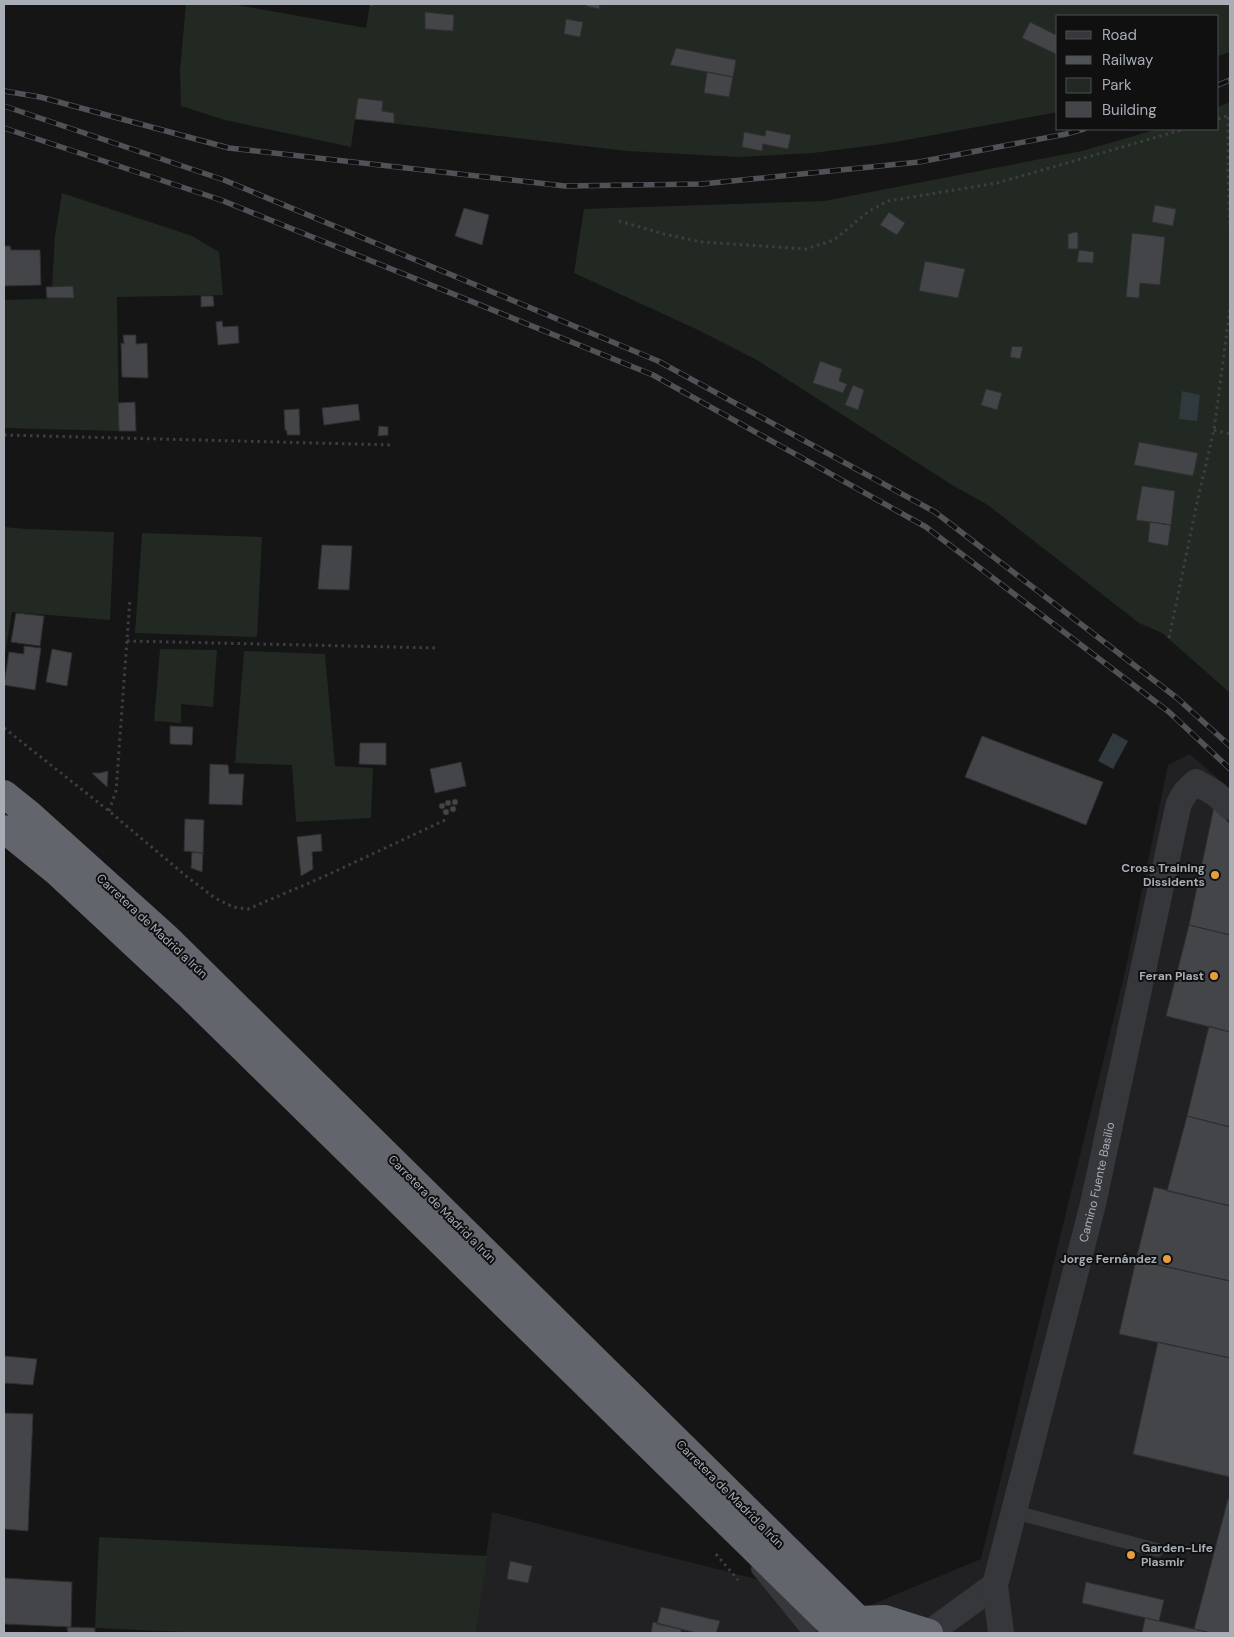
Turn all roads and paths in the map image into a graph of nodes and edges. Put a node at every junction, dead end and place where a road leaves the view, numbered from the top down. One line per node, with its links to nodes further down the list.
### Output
1 (1229, 116): 4 (path)
2 (1182, 130): 3 (path)
3 (619, 221)
4 (1230, 229)
5 (1230, 308): 6 (path)
6 (1214, 430): 7 (path); 11 (path)
7 (1230, 434)
8 (4, 435): 9 (path)
9 (394, 445)
10 (130, 599): 12 (path)
11 (1169, 638)
12 (127, 641): 13 (path); 17 (path)
13 (438, 648)
14 (4, 728): 17 (path)
15 (4, 794): 24 (highway, Carretera de Madrid a Irún)
16 (1230, 807): 21 (street, Camino Fuente Basilio)
17 (108, 811): 18 (path)
18 (446, 820)
19 (4, 828): 20 (highway, Carretera de Madrid a Irún)
20 (709, 1504): 24 (highway, Carretera de Madrid a Irún); 25 (lane, Carretera de Madrid a Irún)
21 (1014, 1512): 22 (lane); 23 (street, Camino Fuente Basilio)
22 (1157, 1550)
23 (995, 1585): 26 (street); 27 (street, Camino Fuente Basilio)
24 (857, 1629): 26 (highway)
25 (810, 1633)
26 (929, 1633)
27 (1001, 1633)

